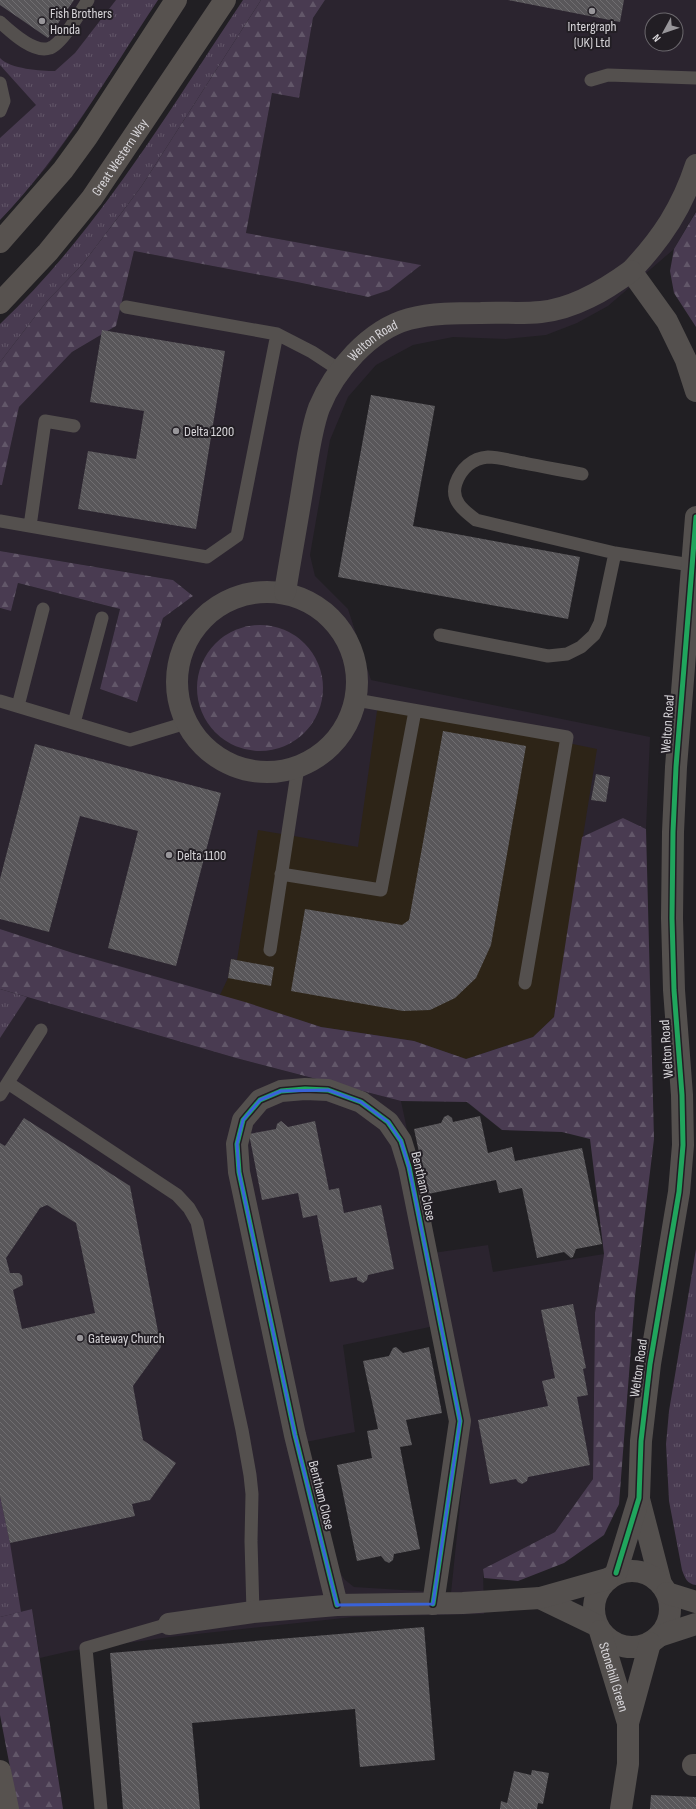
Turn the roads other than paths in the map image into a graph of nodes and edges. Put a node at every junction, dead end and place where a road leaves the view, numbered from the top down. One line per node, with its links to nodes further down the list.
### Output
1 (88, 0): 4 (lane)
2 (176, 0): 10 (main road)
3 (225, 0): 12 (main road, Great Western Way)
4 (0, 22)
5 (696, 78): 6 (lane)
6 (591, 80)
7 (0, 83): 8 (lane)
8 (0, 111)
9 (696, 165): 11 (street, Welton Road)
10 (0, 242)
11 (631, 271): 15 (street, Welton Road); 16 (street)
12 (0, 303)
13 (126, 307): 14 (lane)
14 (276, 334): 15 (lane); 21 (lane)
15 (341, 371): 24 (street, Welton Road)
16 (696, 391)
17 (74, 426): 21 (lane)
18 (582, 474): 22 (lane)
19 (696, 518): 23 (street, Welton Road)
20 (0, 521): 21 (lane)
21 (30, 526)
22 (615, 553): 23 (lane); 28 (lane)
23 (691, 565): 26 (street, Welton Road)
24 (284, 592): 29 (street); 34 (street)
25 (43, 609): 31 (lane)
26 (692, 616): 40 (street, Welton Road)
27 (102, 618): 33 (lane)
28 (440, 635)
29 (356, 700): 32 (lane); 35 (street)
30 (0, 701): 31 (lane)
31 (18, 706): 33 (lane)
32 (415, 711): 36 (lane); 38 (lane)
33 (74, 723): 34 (lane)
34 (186, 723): 35 (street)
35 (298, 767): 36 (lane)
36 (281, 874): 37 (lane)
37 (270, 950)
38 (525, 983)
39 (42, 1030): 41 (lane)
40 (688, 1056): 43 (street, Welton Road)
41 (8, 1083): 42 (lane); 50 (lane)
42 (0, 1095)
43 (639, 1498): 44 (street, Welton Road); 45 (street, Welton Road)
44 (612, 1576): 45 (street); 46 (street); 53 (street)
45 (664, 1588): 47 (street); 54 (street)
46 (540, 1598): 48 (street); 53 (street)
47 (696, 1602)
48 (433, 1604): 49 (street); 49 (street, Bentham Close)
49 (337, 1605): 50 (street)
50 (253, 1612): 51 (street)
51 (169, 1624): 58 (lane)
52 (696, 1624): 54 (street)
53 (598, 1628): 54 (street); 55 (street, Stonehill Green)
54 (654, 1639): 55 (street, Stonehill Green)
55 (628, 1723): 59 (street, Stonehill Green)
56 (0, 1771): 57 (main road)
57 (8, 1809)
58 (102, 1809)
59 (621, 1809)

